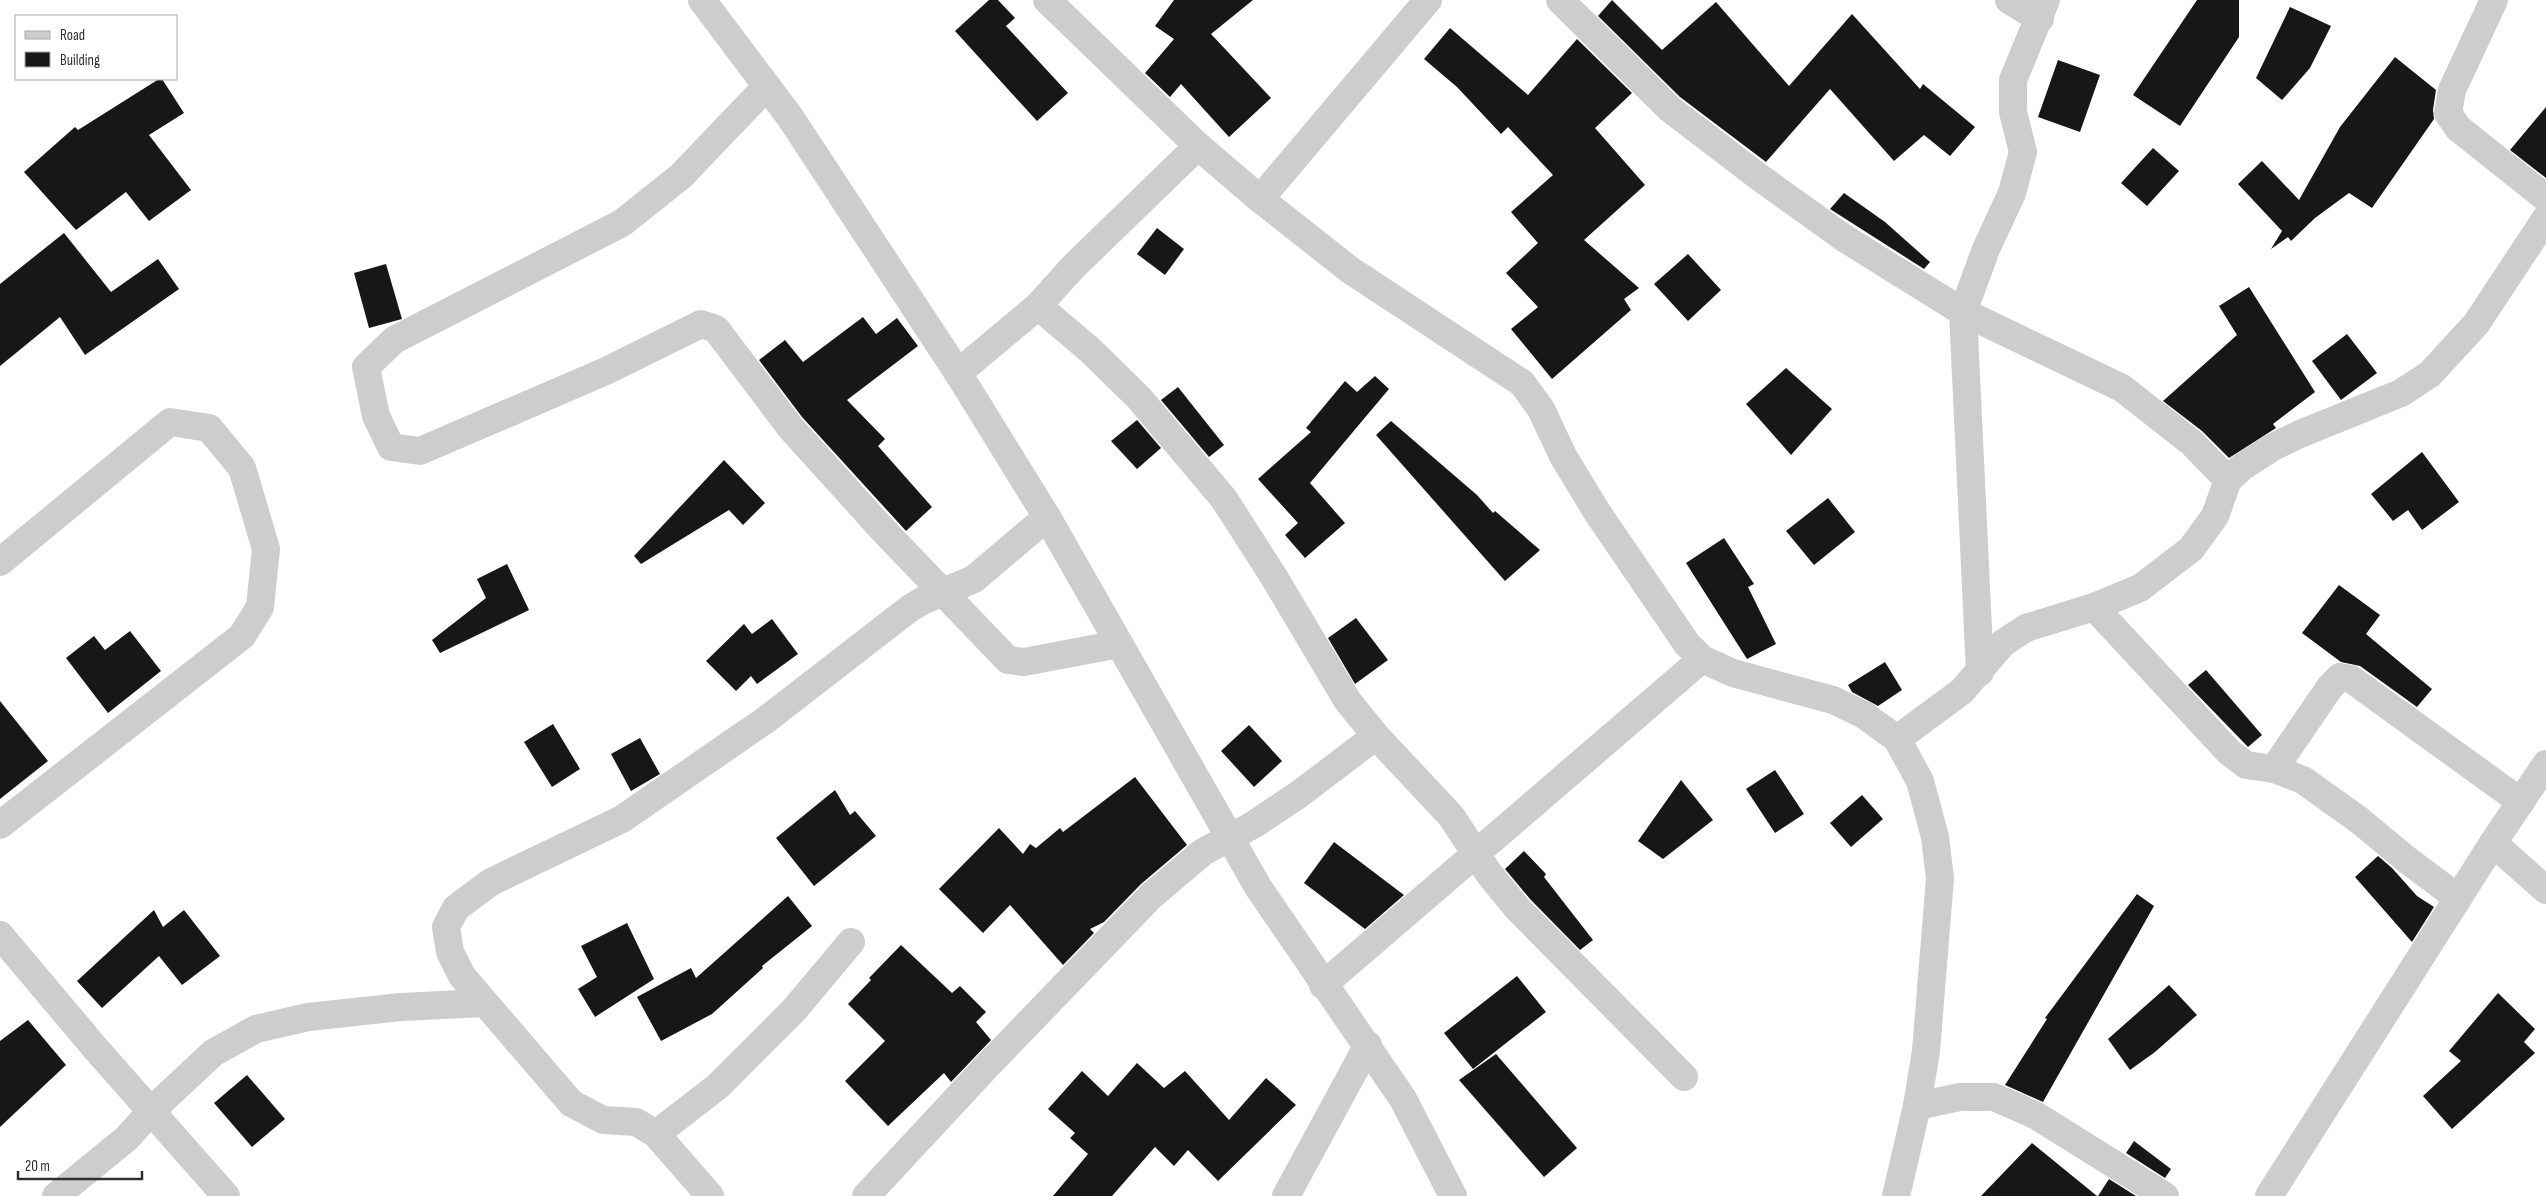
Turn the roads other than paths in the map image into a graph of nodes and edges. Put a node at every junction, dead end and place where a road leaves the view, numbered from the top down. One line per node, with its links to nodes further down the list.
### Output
1 (702, 0): 8 (street)
2 (1046, 0): 9 (street)
3 (1428, 0): 11 (street)
4 (1560, 0): 14 (street)
5 (2009, 0): 7 (street)
6 (2494, 0): 10 (street)
7 (2043, 10): 14 (street)
8 (767, 86): 15 (street); 19 (street)
9 (1198, 146): 11 (street); 13 (street)
10 (2546, 198)
11 (1260, 199): 22 (street)
12 (2546, 218): 16 (street)
13 (1038, 306): 15 (street); 24 (street)
14 (1963, 312): 16 (street); 23 (street)
15 (958, 373): 17 (street)
16 (2228, 480): 20 (street)
17 (1046, 518): 19 (street); 21 (street)
18 (0, 562): 29 (street)
19 (942, 592): 21 (street); 38 (street)
20 (2094, 607): 23 (street); 27 (street)
21 (1119, 644): 30 (street)
22 (1702, 659): 25 (street); 32 (street)
23 (1980, 672): 25 (street)
24 (1376, 736): 30 (street); 32 (street)
25 (1897, 739): 41 (street)
26 (2546, 764): 28 (street)
27 (2274, 769): 28 (street); 34 (street)
28 (2521, 802): 31 (street)
29 (0, 826)
30 (1230, 836): 37 (street); 47 (street)
31 (2493, 843): 33 (street); 34 (street)
32 (1476, 853): 37 (street); 40 (street)
33 (2546, 890)
34 (2458, 898): 52 (street)
35 (0, 935): 42 (street)
36 (851, 942): 43 (street)
37 (1323, 985): 39 (street)
38 (484, 1003): 42 (street); 43 (street)
39 (1368, 1045): 48 (street); 49 (street)
40 (1684, 1077)
41 (1917, 1106): 50 (street); 51 (street)
42 (152, 1110): 44 (street); 45 (street)
43 (656, 1134): 46 (street)
44 (56, 1196)
45 (226, 1196)
46 (710, 1196)
47 (866, 1196)
48 (1286, 1196)
49 (1453, 1196)
50 (1896, 1196)
51 (2165, 1196)
52 (2268, 1196)

